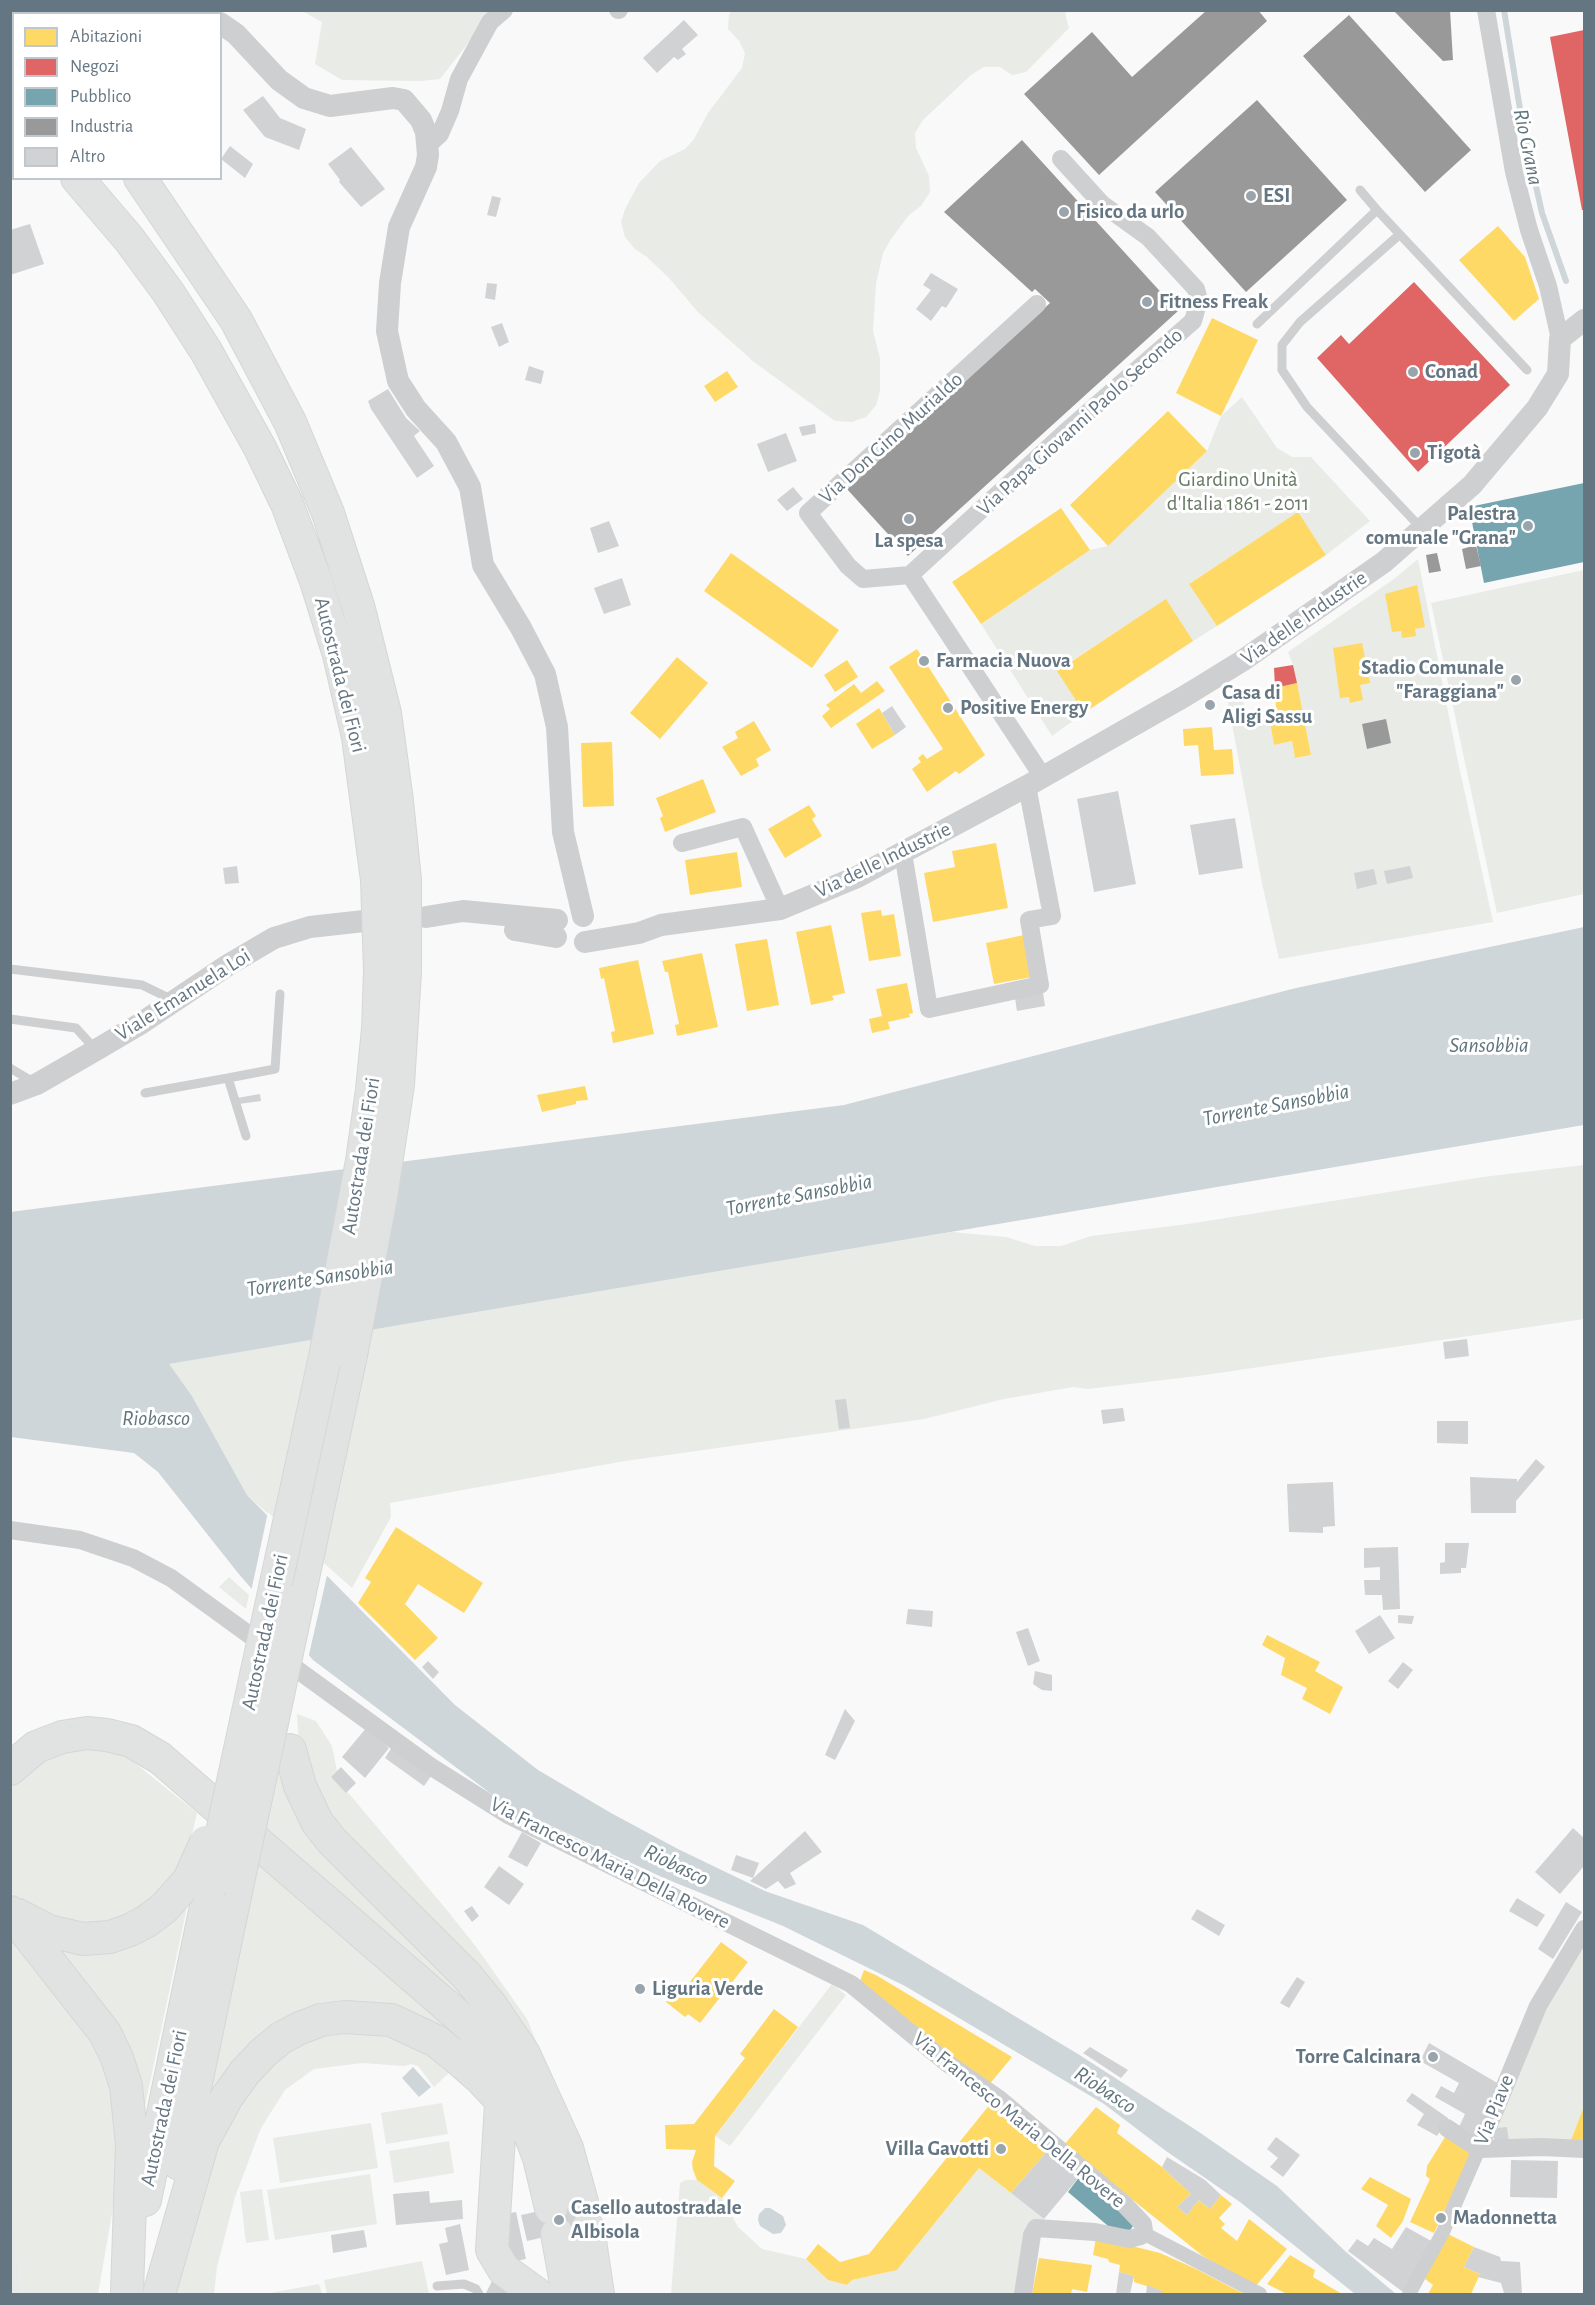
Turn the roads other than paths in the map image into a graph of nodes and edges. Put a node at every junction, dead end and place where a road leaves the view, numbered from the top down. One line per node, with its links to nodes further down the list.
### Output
1 (504, 10): 4 (street)
2 (1486, 10): 14 (street, Via delle Industrie)
3 (222, 24): 4 (street)
4 (428, 145): 25 (street)
5 (1061, 159): 17 (street, Via Papa Giovanni Paolo Secondo)
6 (79, 180): 21 (highway, Autostrada dei Fiori)
7 (141, 180): 21 (highway, Autostrada dei Fiori)
8 (1360, 190): 9 (lane)
9 (1377, 210): 10 (lane); 13 (lane)
10 (1399, 235): 15 (lane); 16 (lane)
11 (1037, 304): 17 (street, Via Don Gino Murialdo)
12 (1584, 321): 14 (street)
13 (1257, 324)
14 (1560, 339): 16 (street, Via delle Industrie)
15 (1527, 370)
16 (1422, 528): 18 (street, Via delle Industrie)
17 (910, 575): 18 (street)
18 (1035, 781): 20 (street, Via delle Industrie); 20 (street)
19 (682, 843): 22 (street)
20 (903, 853): 22 (street, Via delle Industrie)
21 (391, 880): 38 (highway, Autostrada dei Fiori, bridge); 39 (highway, Autostrada dei Fiori, bridge)
22 (780, 909): 25 (street, Via delle Industrie)
23 (433, 916): 25 (street)
24 (364, 921): 28 (street, Viale Emanuela Loi)
25 (571, 925)
26 (10, 969): 28 (lane)
27 (280, 994): 32 (lane)
28 (175, 1001): 30 (street, Viale Emanuela Loi)
29 (10, 1019): 30 (lane)
30 (96, 1050): 33 (street, Viale Emanuela Loi)
31 (10, 1068): 33 (lane)
32 (228, 1078): 34 (lane); 36 (lane)
33 (36, 1084): 35 (street, Viale Emanuela Loi)
34 (145, 1093)
35 (10, 1094)
36 (246, 1136)
37 (10, 1530): 49 (street, Via Francesco Maria Della Rovere)
38 (298, 1601): 45 (highway, bridge); 51 (highway, Autostrada dei Fiori, bridge)
39 (239, 1751): 41 (highway, bridge); 51 (highway, Autostrada dei Fiori, bridge)
40 (10, 1769): 43 (highway)
41 (10, 1911): 51 (highway)
42 (1584, 1929): 47 (street, Via Piave)
43 (501, 2063): 44 (highway); 45 (highway)
44 (503, 2102): 52 (highway); 54 (highway); 55 (highway)
45 (556, 2124): 56 (highway)
46 (1447, 2128): 47 (street)
47 (1479, 2149): 48 (street); 59 (street, Via Piave)
48 (1584, 2149)
49 (1143, 2233): 57 (street, Via Francesco Maria Della Rovere); 58 (street)
50 (437, 2286): 53 (lane)
51 (136, 2293)
52 (159, 2295)
53 (479, 2295)
54 (537, 2295)
55 (568, 2295)
56 (598, 2295)
57 (1023, 2295)
58 (1260, 2295)
59 (1409, 2295)

